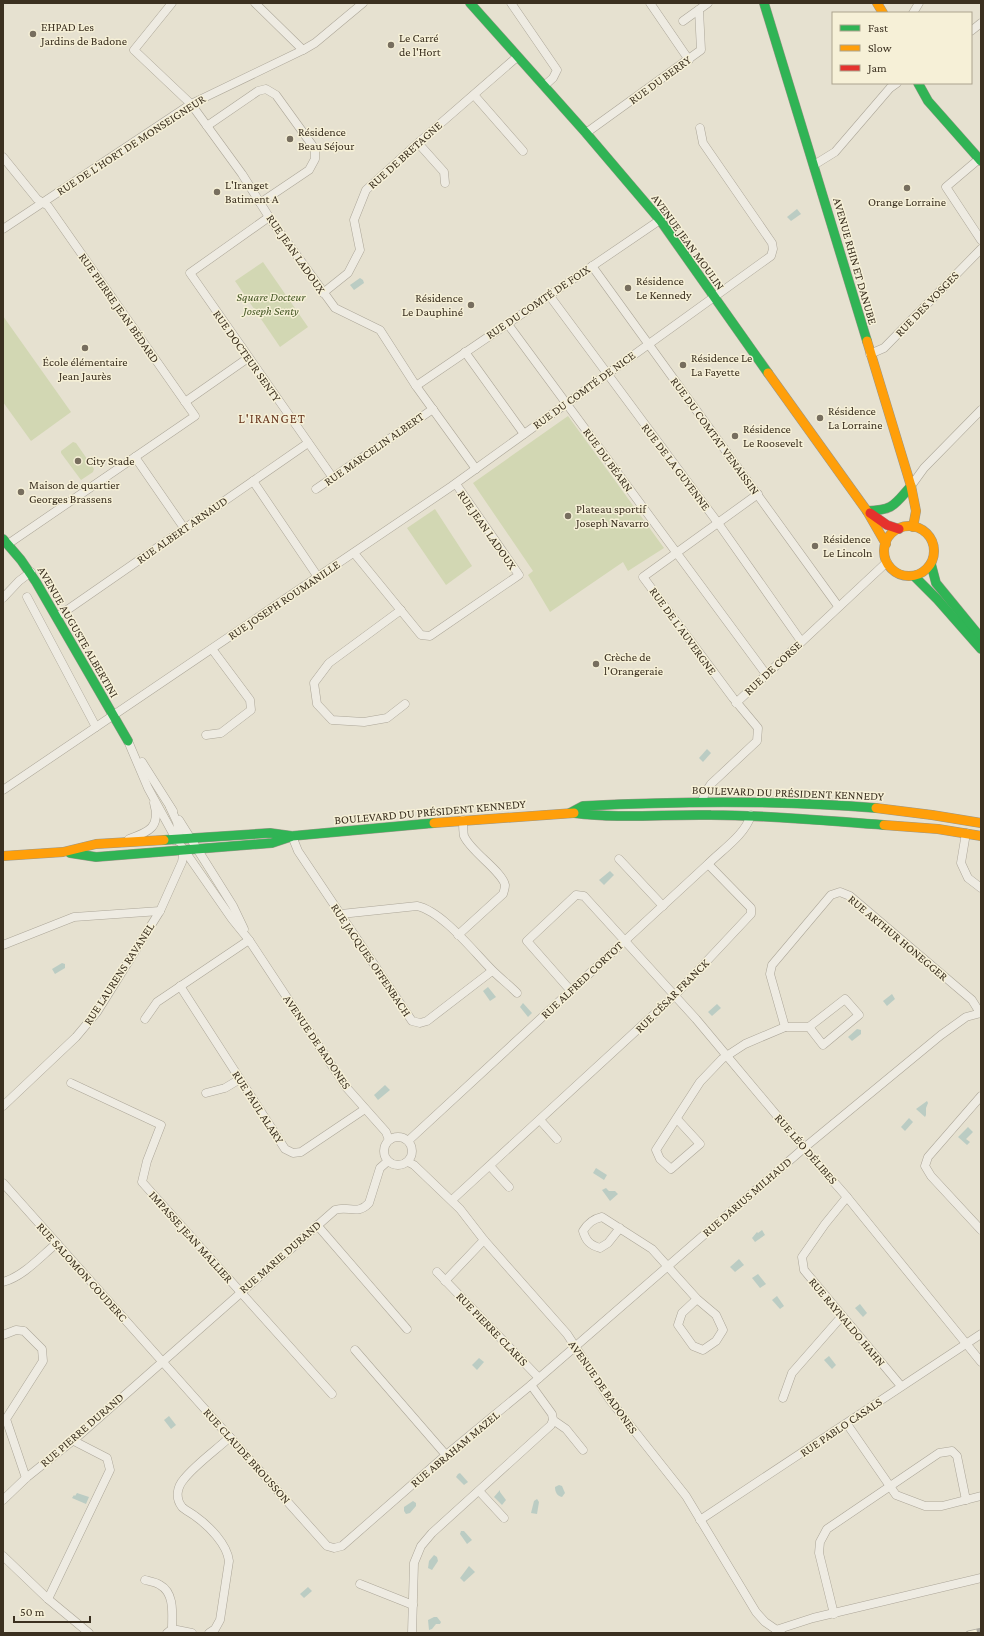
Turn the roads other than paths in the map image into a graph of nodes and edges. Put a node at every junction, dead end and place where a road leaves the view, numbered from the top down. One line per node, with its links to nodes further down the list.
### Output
1 (172, 3): 24 (street, RUE JEAN LADOUX)
2 (256, 3): 17 (street)
3 (363, 3): 17 (street, RUE DE L'HORT DE MONSEIGNEUR)
4 (470, 3): 18 (main road, AVENUE JEAN MOULIN)
5 (511, 3): 22 (street)
6 (650, 3): 19 (street)
7 (708, 3): 11 (street)
8 (764, 3): 32 (main road, AVENUE RHIN ET DANUBE)
9 (877, 3): 12 (main road)
10 (919, 3): 13 (street)
11 (700, 10): 14 (street); 19 (street, RUE DU BERRY)
12 (882, 12)
13 (914, 12)
14 (683, 21)
15 (981, 23): 16 (street)
16 (972, 30)
17 (303, 50): 24 (street, RUE DE L'HORT DE MONSEIGNEUR)
18 (517, 56): 22 (main road, AVENUE JEAN MOULIN); 23 (street, RUE DE BRETAGNE)
19 (689, 60): 27 (street, RUE DU BERRY)
20 (896, 84): 32 (street)
21 (919, 84): 31 (main road)
22 (544, 86): 27 (main road, AVENUE JEAN MOULIN)
23 (474, 95): 28 (street, RUE DE BRETAGNE); 29 (street)
24 (192, 104): 25 (street, RUE JEAN LADOUX); 34 (street, RUE DE L'HORT DE MONSEIGNEUR)
25 (207, 126): 35 (street, RUE JEAN LADOUX); 35 (street)
26 (700, 128): 44 (street, RUE DU COMTÉ DE NICE)
27 (586, 133): 37 (main road, AVENUE JEAN MOULIN)
28 (418, 143): 33 (street); 42 (street, RUE DE BRETAGNE)
29 (523, 151)
30 (3, 157): 34 (street, RUE PIERRE JEAN BÉDARD)
31 (980, 160): 39 (street)
32 (814, 165): 48 (main road, AVENUE RHIN ET DANUBE)
33 (445, 183)
34 (43, 202): 38 (street, RUE DE L'HORT DE MONSEIGNEUR); 52 (street, RUE PIERRE JEAN BÉDARD)
35 (260, 203): 36 (street, RUE JEAN LADOUX)
36 (270, 217): 42 (street, RUE JEAN LADOUX); 49 (street, RUE DOCTEUR SENTY)
37 (660, 220): 41 (street, RUE DU COMTÉ DE FOIX); 44 (main road, AVENUE JEAN MOULIN)
38 (3, 229)
39 (981, 240)
40 (981, 249): 48 (street, RUE DES VOSGES)
41 (592, 266): 43 (street, RUE DU COMTÉ DE FOIX); 46 (street, RUE DU COMTAT VENAISSIN)
42 (323, 293): 51 (street, RUE JEAN LADOUX)
43 (549, 295): 45 (street, RUE DU COMTÉ DE FOIX); 50 (street, RUE DE LA GUYENNE)
44 (713, 297): 46 (street, RUE DU COMTÉ DE NICE); 66 (main road, AVENUE JEAN MOULIN)
45 (507, 323): 47 (street, RUE DU COMTÉ DE FOIX); 53 (street, RUE DU BÉARN)
46 (648, 344): 50 (street, RUE DU COMTÉ DE NICE); 65 (street, RUE DU COMTAT VENAISSIN)
47 (465, 352): 51 (street, RUE DU COMTÉ DE FOIX); 56 (street)
48 (870, 354): 63 (main road, AVENUE RHIN ET DANUBE)
49 (248, 358): 52 (street); 57 (street, RUE DOCTEUR SENTY)
50 (607, 374): 53 (street, RUE DU COMTÉ DE NICE); 67 (street, RUE DE LA GUYENNE)
51 (416, 386): 54 (street, RUE JEAN LADOUX)
52 (185, 402): 58 (street, RUE PIERRE JEAN BÉDARD)
53 (566, 404): 56 (street, RUE DU COMTÉ DE NICE); 74 (street, RUE DU BÉARN)
54 (433, 409): 59 (street, RUE JEAN LADOUX); 60 (street, RUE MARCELIN ALBERT)
55 (981, 410): 63 (street)
56 (524, 434): 59 (street, RUE DU COMTÉ DE NICE)
57 (308, 443): 60 (street, RUE DOCTEUR SENTY); 61 (street, RUE ALBERT ARNAUD)
58 (135, 457): 69 (street); 71 (street)
59 (476, 469): 62 (street, RUE DU COMTÉ DE NICE)
60 (333, 478): 64 (street, RUE MARCELIN ALBERT)
61 (253, 481): 69 (street, RUE ALBERT ARNAUD); 79 (street)
62 (456, 484): 73 (street, RUE JOSEPH ROUMANILLE); 83 (street, RUE JEAN LADOUX)
63 (911, 486): 66 (main road); 68 (main road, AVENUE RHIN ET DANUBE)
64 (316, 489)
65 (758, 494): 67 (street, RUE DE L'AUVERGNE); 82 (street, RUE DU COMTAT VENAISSIN)
66 (867, 511): 70 (main road, AVENUE JEAN MOULIN); 72 (main road, AVENUE JEAN MOULIN)
67 (718, 523): 74 (street, RUE DE L'AUVERGNE); 86 (street, RUE DE LA GUYENNE)
68 (913, 527): 70 (main road); 76 (main road)
69 (184, 528): 84 (street, RUE ALBERT ARNAUD)
70 (899, 529): 72 (main road)
71 (6, 541): 77 (main road, AVENUE AUGUSTE ALBERTINI)
72 (886, 544): 75 (main road)
73 (354, 553): 79 (street, RUE JOSEPH ROUMANILLE); 83 (street)
74 (676, 553): 89 (street, RUE DU BÉARN); 90 (street, RUE DE L'AUVERGNE)
75 (887, 562): 78 (main road); 82 (street, RUE DE CORSE)
76 (931, 564): 78 (main road); 85 (main road)
77 (31, 572): 81 (street); 84 (main road, AVENUE AUGUSTE ALBERTINI)
78 (914, 576): 88 (main road)
79 (318, 577): 87 (street, RUE JOSEPH ROUMANILLE)
80 (27, 597): 93 (street)
81 (3, 598)
82 (838, 606): 86 (street, RUE DE CORSE)
83 (401, 610): 91 (street)
84 (57, 617): 92 (main road, AVENUE AUGUSTE ALBERTINI)
85 (981, 638)
86 (801, 641): 89 (street, RUE DE CORSE)
87 (212, 649): 92 (street, RUE JOSEPH ROUMANILLE); 94 (street)
88 (981, 649)
89 (766, 674): 90 (street, RUE DE CORSE)
90 (736, 703): 99 (street, RUE DE CORSE)
91 (405, 704)
92 (112, 716): 93 (street, RUE JOSEPH ROUMANILLE); 95 (main road, AVENUE AUGUSTE ALBERTINI)
93 (96, 727): 98 (street, RUE JOSEPH ROUMANILLE)
94 (206, 735)
95 (128, 741): 96 (street); 101 (street)
96 (140, 768): 97 (street); 112 (street)
97 (148, 788): 112 (street); 114 (street)
98 (3, 790)
99 (702, 801): 100 (main road, BOULEVARD DU PRÉSIDENT KENNEDY); 103 (main road, BOULEVARD DU PRÉSIDENT KENNEDY)
100 (821, 804): 102 (main road, BOULEVARD DU PRÉSIDENT KENNEDY); 105 (main road)
101 (170, 807): 104 (street); 112 (street)
102 (909, 811): 107 (main road); 108 (main road, BOULEVARD DU PRÉSIDENT KENNEDY)
103 (570, 813): 105 (main road, BOULEVARD DU PRÉSIDENT KENNEDY); 106 (main road, BOULEVARD DU PRÉSIDENT KENNEDY)
104 (176, 815): 112 (street); 113 (street)
105 (751, 815): 107 (main road, BOULEVARD DU PRÉSIDENT KENNEDY); 122 (street, RUE ALFRED CORTOT)
106 (463, 820): 110 (main road, BOULEVARD DU PRÉSIDENT KENNEDY); 128 (street)
107 (865, 823): 109 (main road, BOULEVARD DU PRÉSIDENT KENNEDY)
108 (981, 823)
109 (966, 833): 111 (main road, BOULEVARD DU PRÉSIDENT KENNEDY); 124 (street)
110 (288, 835): 113 (main road, BOULEVARD DU PRÉSIDENT KENNEDY); 117 (street); 127 (street, RUE JACQUES OFFENBACH)
111 (981, 836)
112 (182, 838): 113 (main road, BOULEVARD DU PRÉSIDENT KENNEDY); 114 (main road, BOULEVARD DU PRÉSIDENT KENNEDY); 116 (street); 117 (street, AVENUE DE BADONES); 117 (street)
113 (214, 842): 117 (main road, BOULEVARD DU PRÉSIDENT KENNEDY); 117 (street)
114 (114, 843): 116 (main road, BOULEVARD DU PRÉSIDENT KENNEDY)
115 (171, 851): 116 (main road, BOULEVARD DU PRÉSIDENT KENNEDY); 117 (main road, BOULEVARD DU PRÉSIDENT KENNEDY); 121 (street)
116 (63, 852): 118 (main road)
117 (197, 854): 119 (street, AVENUE DE BADONES); 121 (street, RUE LAURENS RAVANEL); 123 (street); 129 (street, AVENUE DE BADONES)
118 (3, 856)
119 (190, 859): 121 (street); 123 (street, AVENUE DE BADONES)
120 (619, 859): 125 (street)
121 (182, 862): 126 (street, RUE LAURENS RAVANEL)
122 (708, 864): 125 (street, RUE ALFRED CORTOT); 136 (street, RUE CÉSAR FRANCK)
123 (199, 872): 129 (street, AVENUE DE BADONES)
124 (981, 888)
125 (663, 906): 130 (street, RUE ALFRED CORTOT)
126 (160, 911): 131 (street); 146 (street, RUE LAURENS RAVANEL)
127 (342, 914): 128 (street); 132 (street, RUE JACQUES OFFENBACH)
128 (458, 935): 132 (street)
129 (250, 940): 133 (street); 147 (street, AVENUE DE BADONES)
130 (624, 941): 134 (street, RUE ALFRED CORTOT); 134 (street, RUE LÉO DÉLIBES); 136 (street, RUE LÉO DÉLIBES)
131 (3, 945)
132 (492, 970): 135 (street)
133 (180, 986): 138 (street); 142 (street, RUE PAUL ALARY)
134 (571, 991): 152 (street, RUE ALFRED CORTOT)
135 (517, 993)
136 (674, 996): 141 (street, RUE LÉO DÉLIBES); 149 (street, RUE CÉSAR FRANCK)
137 (980, 1013): 139 (street, RUE ARTHUR HONEGGER); 153 (street, RUE DARIUS MILHAUD)
138 (145, 1019)
139 (785, 1027): 140 (street); 141 (street)
140 (809, 1028): 140 (street)
141 (727, 1056): 148 (street); 153 (street, RUE LÉO DÉLIBES)
142 (240, 1079): 144 (street); 147 (street, RUE PAUL ALARY)
143 (71, 1083): 170 (street, IMPASSE JEAN MALLIER)
144 (206, 1093)
145 (980, 1100): 163 (street)
146 (3, 1106)
147 (365, 1109): 151 (street, AVENUE DE BADONES)
148 (677, 1119): 148 (street)
149 (540, 1120): 150 (street); 156 (street, RUE CÉSAR FRANCK)
150 (557, 1139)
151 (388, 1140): 152 (street); 154 (street)
152 (408, 1140): 155 (street)
153 (804, 1148): 159 (street, RUE LÉO DÉLIBES); 166 (street, RUE DARIUS MILHAUD)
154 (388, 1161): 155 (street); 161 (street, RUE MARIE DURAND)
155 (408, 1162): 160 (street, AVENUE DE BADONES)
156 (490, 1166): 158 (street); 160 (street, RUE CÉSAR FRANCK)
157 (3, 1183): 165 (street, RUE SALOMON COUDERC)
158 (509, 1187)
159 (847, 1197): 172 (street, RUE RAYNALDO HAHN); 176 (street, RUE LÉO DÉLIBES)
160 (452, 1200): 164 (street, AVENUE DE BADONES)
161 (317, 1225): 170 (street, RUE MARIE DURAND); 173 (street)
162 (620, 1228): 162 (street); 166 (street)
163 (981, 1230)
164 (484, 1240): 168 (street); 177 (street, AVENUE DE BADONES)
165 (57, 1243): 169 (street); 179 (street, RUE SALOMON COUDERC)
166 (668, 1266): 171 (street); 177 (street, RUE DARIUS MILHAUD)
167 (437, 1272): 168 (street, RUE PIERRE CLARIS)
168 (446, 1281): 181 (street, RUE PIERRE CLARIS)
169 (3, 1282)
170 (241, 1292): 179 (street, RUE MARIE DURAND); 184 (street, IMPASSE JEAN MALLIER)
171 (697, 1298): 171 (street)
172 (842, 1316): 183 (street, RUE RAYNALDO HAHN); 185 (street)
173 (407, 1329)
174 (981, 1334): 176 (street, RUE PABLO CASALS)
175 (3, 1335): 186 (street)
176 (966, 1344): 180 (street, RUE LÉO DÉLIBES); 183 (street, RUE PABLO CASALS)
177 (575, 1347): 181 (street, RUE ABRAHAM MAZEL); 200 (street, AVENUE DE BADONES)
178 (355, 1350): 192 (street)
179 (162, 1361): 189 (street, RUE CLAUDE BROUSSON); 190 (street, RUE PIERRE DURAND)
180 (981, 1362)
181 (539, 1378): 182 (street, RUE ABRAHAM MAZEL)
182 (531, 1385): 187 (street); 192 (street, RUE ABRAHAM MAZEL)
183 (901, 1386): 188 (street, RUE PABLO CASALS)
184 (332, 1394)
185 (783, 1398)
186 (5, 1418): 193 (street)
187 (553, 1420): 191 (street); 195 (street)
188 (846, 1424): 194 (street); 200 (street, RUE PABLO CASALS)
189 (230, 1437): 201 (street, RUE CLAUDE BROUSSON); 213 (street)
190 (72, 1440): 193 (street, RUE PIERRE DURAND); 206 (street)
191 (583, 1450)
192 (446, 1456): 201 (street, RUE ABRAHAM MAZEL)
193 (26, 1478): 197 (street, RUE PIERRE DURAND)
194 (889, 1487): 198 (street); 198 (street); 208 (street)
195 (479, 1490): 199 (street); 207 (street)
196 (981, 1496): 198 (street)
197 (3, 1500)
198 (966, 1500)
199 (504, 1518)
200 (700, 1520): 210 (street, AVENUE DE BADONES)
201 (334, 1548)
202 (3, 1556): 206 (street)
203 (981, 1578): 208 (street)
204 (145, 1580): 209 (street)
205 (360, 1584): 207 (street)
206 (48, 1599): 211 (street)
207 (413, 1605): 214 (street)
208 (834, 1614): 210 (street)
209 (170, 1631): 212 (street)
210 (778, 1632)
211 (89, 1633)
212 (192, 1633)
213 (209, 1633)
214 (412, 1633)

